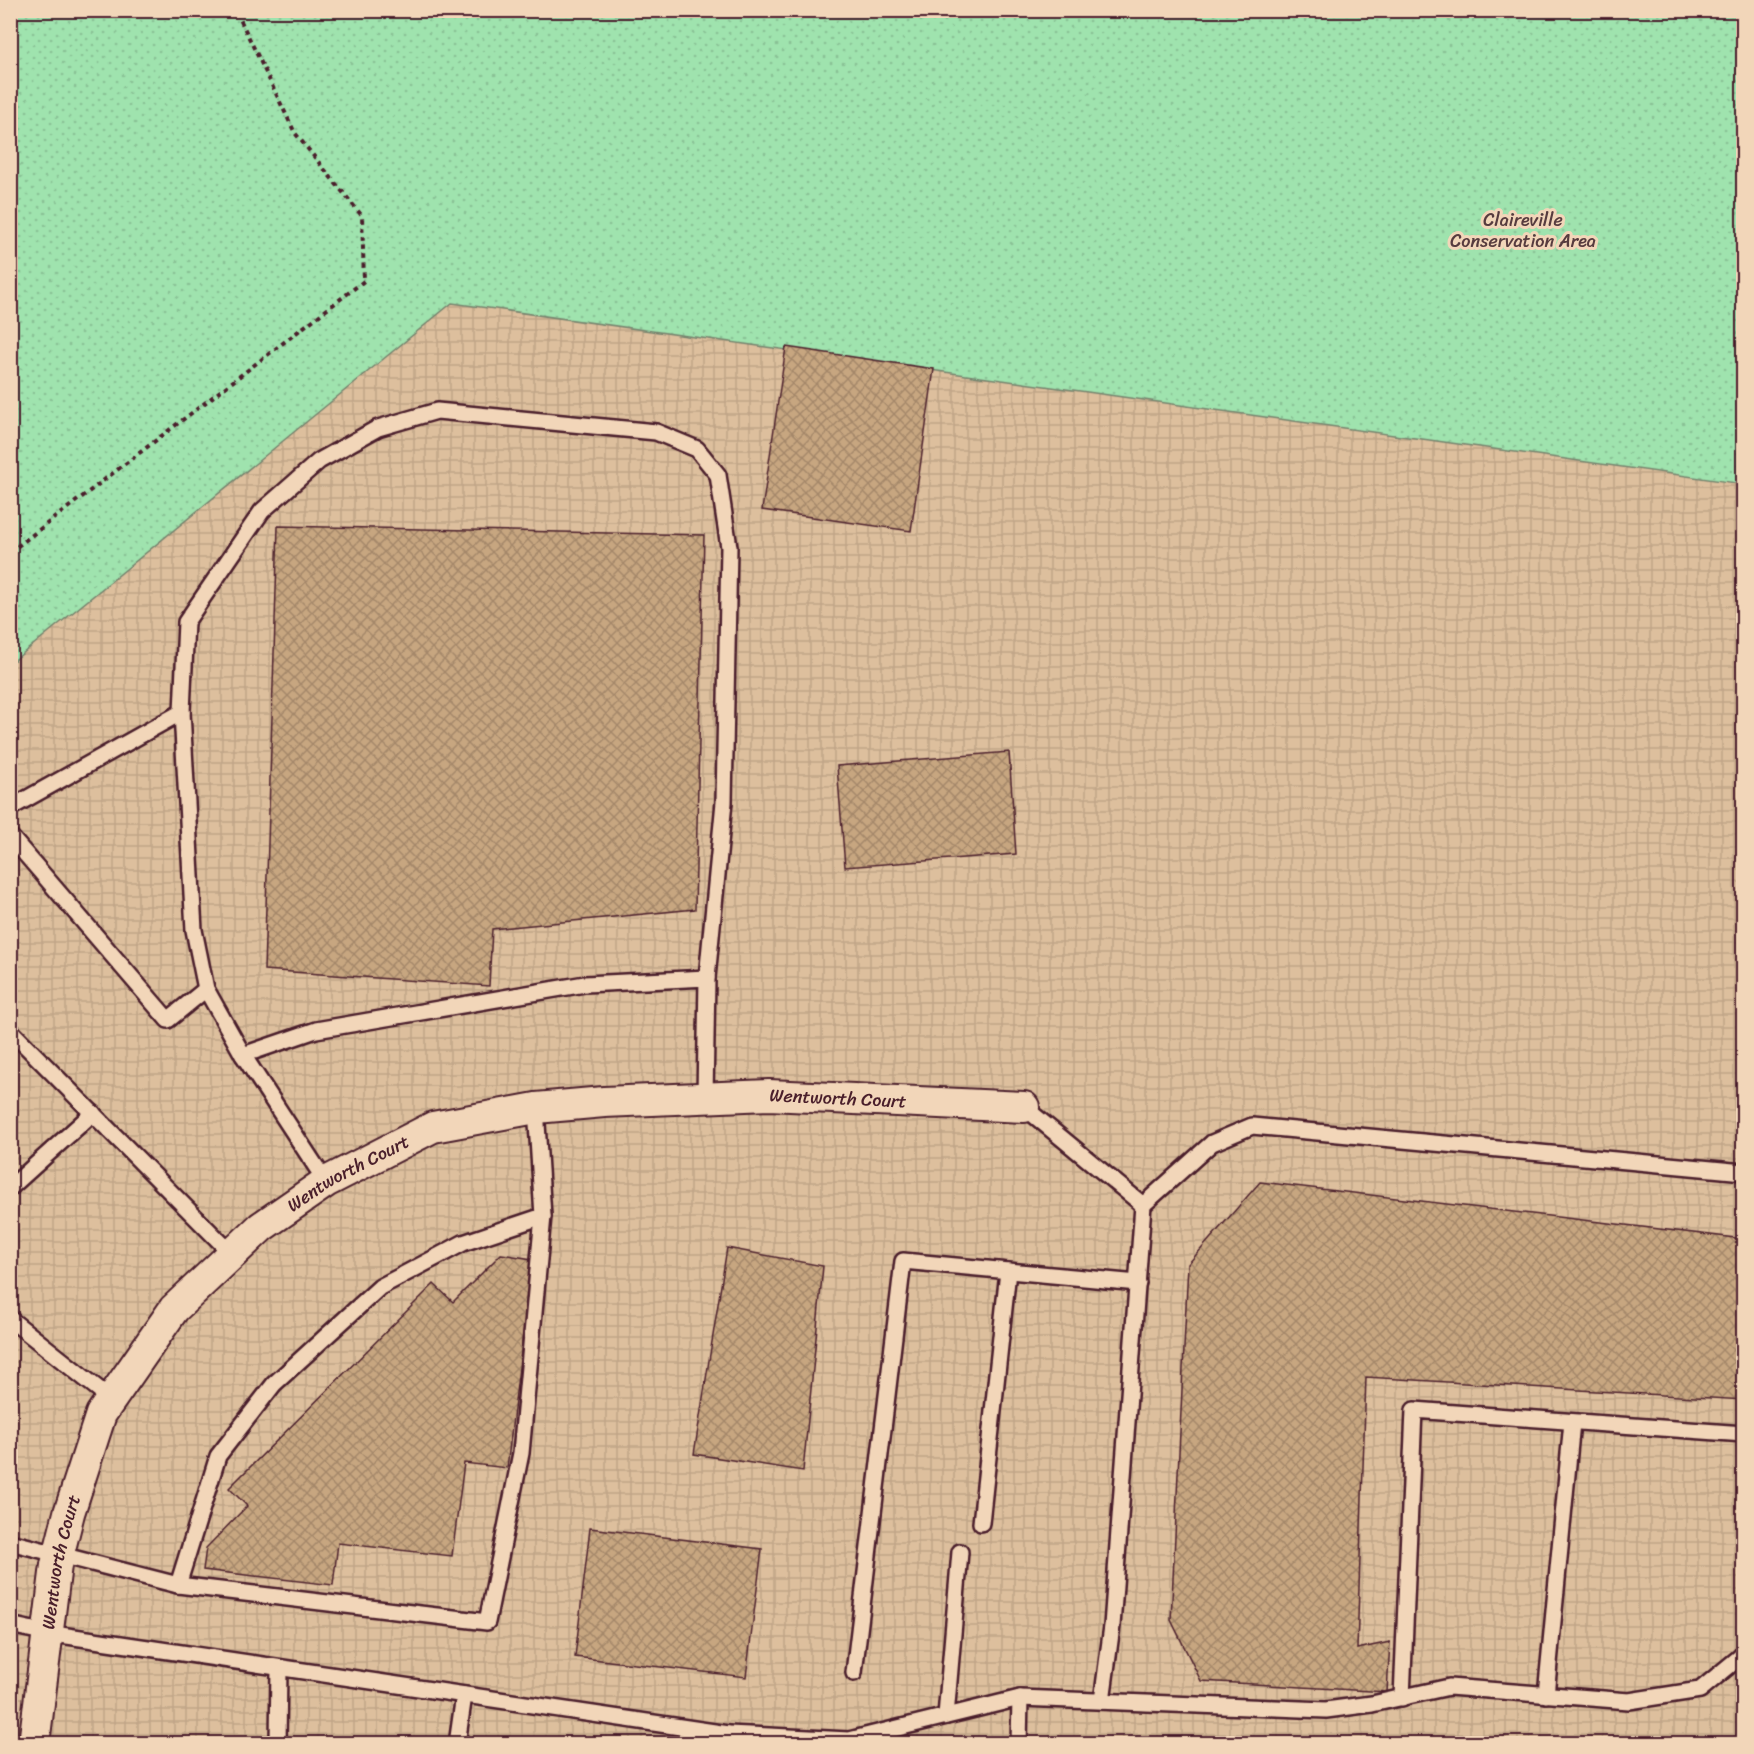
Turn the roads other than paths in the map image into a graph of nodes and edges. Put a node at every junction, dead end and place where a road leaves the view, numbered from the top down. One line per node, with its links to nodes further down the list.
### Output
1 (182, 712): 2 (lane); 4 (lane); 5 (lane)
2 (10, 808)
3 (10, 836): 5 (lane)
4 (707, 978): 7 (lane); 8 (lane)
5 (206, 989): 7 (lane)
6 (10, 1030): 11 (lane)
7 (243, 1054): 13 (lane)
8 (705, 1097): 9 (street, Wentworth Court); 10 (street, Wentworth Court)
9 (1024, 1107): 15 (lane)
10 (536, 1108): 13 (street, Wentworth Court); 16 (lane)
11 (93, 1113): 14 (lane); 17 (lane)
12 (1743, 1172): 15 (lane)
13 (327, 1182): 17 (street, Wentworth Court)
14 (10, 1188)
15 (1143, 1205): 19 (lane)
16 (543, 1215): 28 (lane); 28 (lane)
17 (232, 1254): 21 (street, Wentworth Court)
18 (1008, 1271): 19 (lane); 24 (lane); 33 (lane)
19 (1138, 1283): 38 (lane)
20 (10, 1319): 21 (lane)
21 (111, 1400): 27 (street, Wentworth Court)
22 (1572, 1422): 23 (lane); 35 (lane); 37 (lane)
23 (1743, 1434)
24 (981, 1523)
25 (10, 1542): 27 (lane)
26 (960, 1552): 39 (lane)
27 (59, 1554): 28 (lane); 30 (street, Wentworth Court)
28 (178, 1586)
29 (10, 1626): 30 (lane)
30 (47, 1633): 32 (lane); 41 (street, Wentworth Court)
31 (1743, 1652): 35 (lane)
32 (279, 1668): 34 (lane); 42 (lane)
33 (854, 1673)
34 (465, 1695): 40 (lane); 43 (lane)
35 (1546, 1695): 37 (lane)
36 (1020, 1698): 38 (lane); 39 (lane); 44 (lane)
37 (1402, 1698): 38 (lane)
38 (1102, 1701)
39 (946, 1716): 40 (lane)
40 (727, 1739)
41 (34, 1743)
42 (278, 1743)
43 (457, 1743)
44 (1019, 1743)

